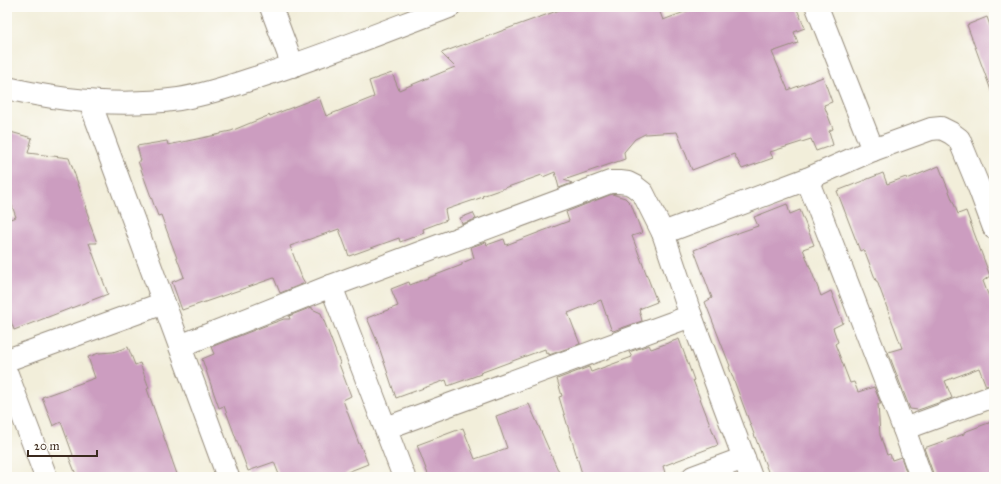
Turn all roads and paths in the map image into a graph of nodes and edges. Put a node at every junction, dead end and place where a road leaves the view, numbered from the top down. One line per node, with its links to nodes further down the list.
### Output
1 (271, 7): 4 (street)
2 (449, 7): 4 (street)
3 (817, 7): 7 (street)
4 (292, 66): 6 (street)
5 (7, 88): 6 (street)
6 (90, 102): 13 (street)
7 (873, 150): 8 (street); 9 (street)
8 (807, 178): 11 (street); 20 (street)
9 (987, 187): 10 (street)
10 (994, 228)
11 (663, 233): 12 (street); 14 (street)
12 (331, 286): 15 (street); 19 (street)
13 (164, 303): 15 (street); 16 (street)
14 (691, 316): 19 (street); 21 (street)
15 (180, 346): 23 (street)
16 (7, 360)
17 (7, 374): 22 (street)
18 (994, 396): 20 (street)
19 (386, 428): 24 (street)
20 (904, 429): 26 (street)
21 (748, 467): 25 (street)
22 (46, 477)
23 (228, 477)
24 (404, 477)
25 (693, 477)
26 (921, 477)

